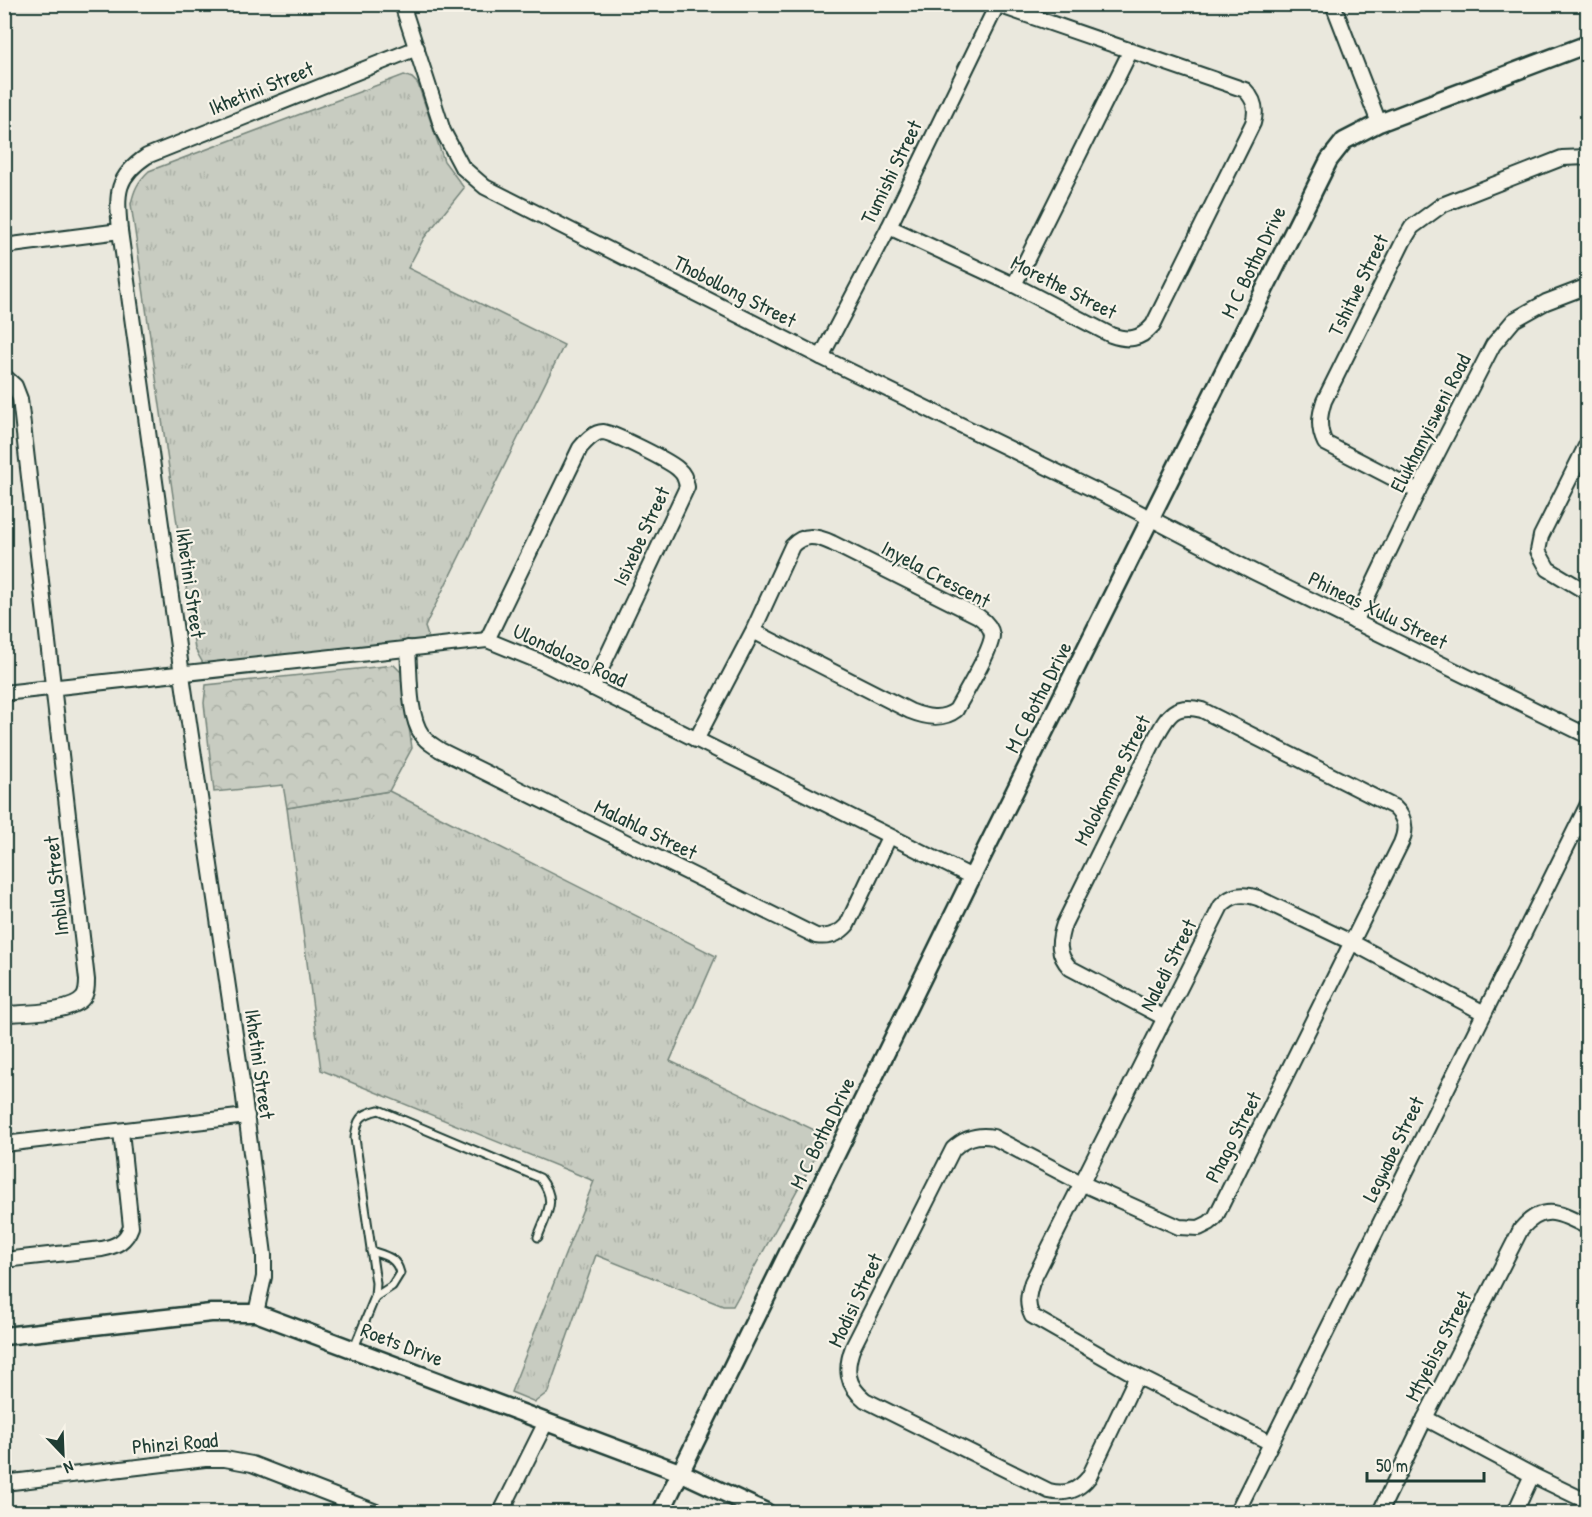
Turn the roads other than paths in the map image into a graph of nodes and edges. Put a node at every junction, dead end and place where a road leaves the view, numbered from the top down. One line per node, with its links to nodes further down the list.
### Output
1 (402, 4): 5 (street, Thobollong Street)
2 (1333, 4): 7 (street)
3 (996, 5): 6 (street); 9 (street, Tumishi Street)
4 (1587, 44): 7 (street, M C Botha Drive)
5 (417, 48): 10 (street, Ikhetini Street); 14 (street, Thobollong Street)
6 (1131, 50): 12 (street); 12 (street, Morethe Street)
7 (1379, 123): 18 (street, M C Botha Drive)
8 (1587, 157): 17 (street, Tshitwe Street)
9 (889, 226): 12 (street, Morethe Street); 14 (street, Tumishi Street)
10 (120, 231): 11 (street); 24 (street, Ikhetini Street)
11 (4, 246)
12 (1014, 285)
13 (1587, 286): 17 (street, Elukhanyisweni Road)
14 (821, 357): 18 (street, Thobollong Street)
15 (4, 376): 25 (street)
16 (1587, 442): 19 (street)
17 (1418, 491): 20 (street, Elukhanyisweni Road)
18 (1152, 519): 20 (street, Phineas Xulu Street); 32 (street, M C Botha Drive)
19 (1587, 593)
20 (1355, 622): 28 (street, Phineas Xulu Street)
21 (753, 631): 21 (street, Inyela Crescent); 29 (street, Inyela Crescent)
22 (487, 640): 23 (street, Ulondolozo Road); 26 (street, Ulondolozo Road); 26 (street, Isixebe Street)
23 (408, 648): 24 (street, Ulondolozo Road); 31 (street, Malahla Street)
24 (182, 675): 25 (street, Ulondolozo Road); 37 (street, Ikhetini Street)
25 (55, 688): 27 (street, Ulondolozo Road); 35 (street, Imbila Street)
26 (592, 688): 29 (street, Ulondolozo Road)
27 (4, 693)
28 (1587, 736)
29 (696, 740): 31 (street, Ulondolozo Road)
30 (1587, 804): 34 (street, Legwabe Street)
31 (889, 837): 32 (street, Ulondolozo Road)
32 (972, 877): 53 (street, M C Botha Drive)
33 (1353, 943): 34 (street, Naledi Street); 36 (street, Naledi Street); 36 (street, Molokomme Street); 40 (street, Phago Street)
34 (1484, 1013): 52 (street, Legwabe Street)
35 (4, 1014)
36 (1164, 1018): 40 (street, Naledi Street)
37 (247, 1116): 38 (street); 46 (street, Ikhetini Street)
38 (121, 1131): 39 (street); 44 (street)
39 (4, 1144)
40 (1081, 1183): 49 (street, Naledi Street); 49 (street, Modisi Street)
41 (1587, 1227): 50 (street, Mtyebisa Street)
42 (538, 1237): 43 (lane)
43 (371, 1251): 45 (lane); 45 (lane)
44 (4, 1260)
45 (375, 1297): 48 (lane)
46 (256, 1313): 47 (street, Roets Drive); 48 (street, Roets Drive)
47 (4, 1336)
48 (353, 1350): 51 (street, Roets Drive)
49 (1137, 1376): 52 (street)
50 (1425, 1418): 54 (street); 62 (street, Mtyebisa Street)
51 (546, 1422): 53 (street, Roets Drive); 58 (street)
52 (1271, 1443): 61 (street, Legwabe Street)
53 (682, 1473): 59 (street, M C Botha Drive); 60 (street, Roets Drive)
54 (1532, 1475): 56 (street); 63 (street)
55 (4, 1483): 57 (street, Phinzi Road)
56 (1587, 1502)
57 (376, 1512)
58 (501, 1512)
59 (661, 1512)
60 (766, 1512)
61 (1237, 1512)
62 (1380, 1512)
63 (1515, 1512)

